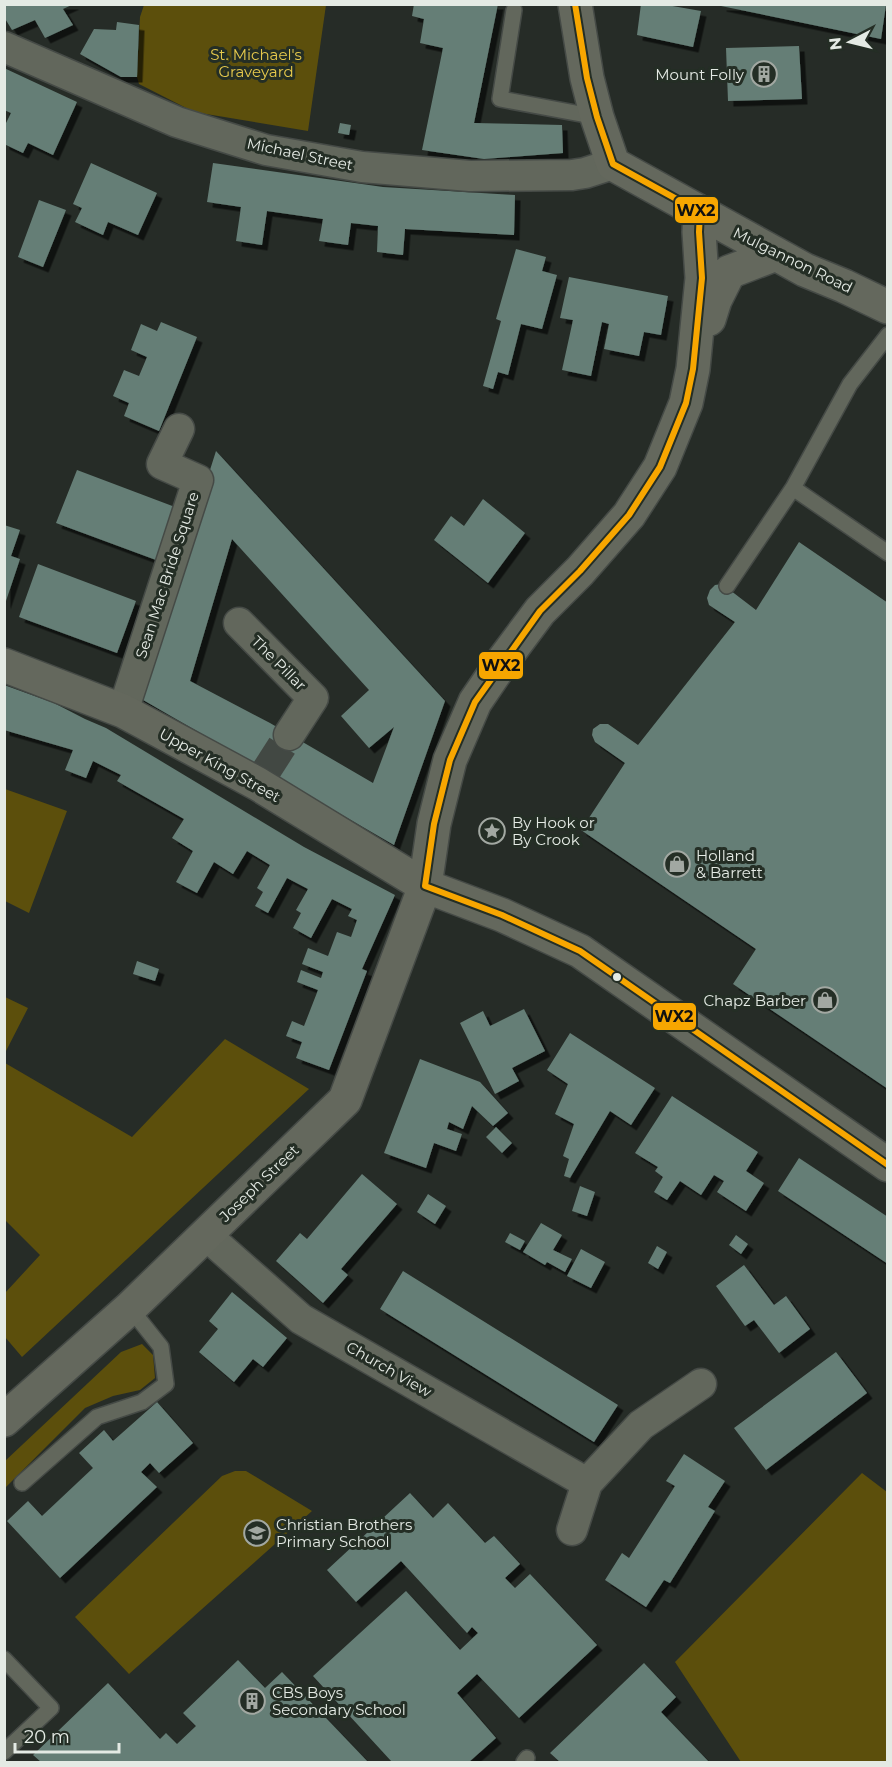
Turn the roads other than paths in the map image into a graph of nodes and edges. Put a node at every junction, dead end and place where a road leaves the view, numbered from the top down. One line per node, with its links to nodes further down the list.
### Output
1 (574, 4): 4 (main road)
2 (514, 10): 4 (lane)
3 (4, 47): 5 (street, Michael Street)
4 (597, 117): 5 (main road)
5 (613, 164): 6 (main road, Mulgannon Road)
6 (700, 212): 7 (main road, Mulgannon Road); 10 (main road)
7 (776, 254): 8 (main road, Mulgannon Road); 10 (main road)
8 (888, 307)
9 (888, 335): 12 (lane)
10 (693, 369): 19 (main road, Joseph Street)
11 (179, 429): 17 (street, Sean Mac Bride Square)
12 (793, 488): 13 (lane); 14 (lane)
13 (888, 553)
14 (727, 586)
15 (239, 623): 18 (street, The Pillar)
16 (4, 665): 17 (main road, Upper King Street)
17 (123, 711): 19 (main road, Upper King Street)
18 (290, 735)
19 (425, 886): 20 (main road, Upper King Street); 21 (main road, Joseph Street)
20 (888, 1165)
21 (206, 1235): 22 (main road, Joseph Street); 26 (street, Church View)
22 (130, 1308): 24 (main road, Joseph Street); 25 (lane)
23 (701, 1384): 26 (street)
24 (4, 1420)
25 (22, 1483)
26 (586, 1483): 27 (street)
27 (572, 1530)
28 (4, 1659): 29 (lane)
29 (4, 1752)

